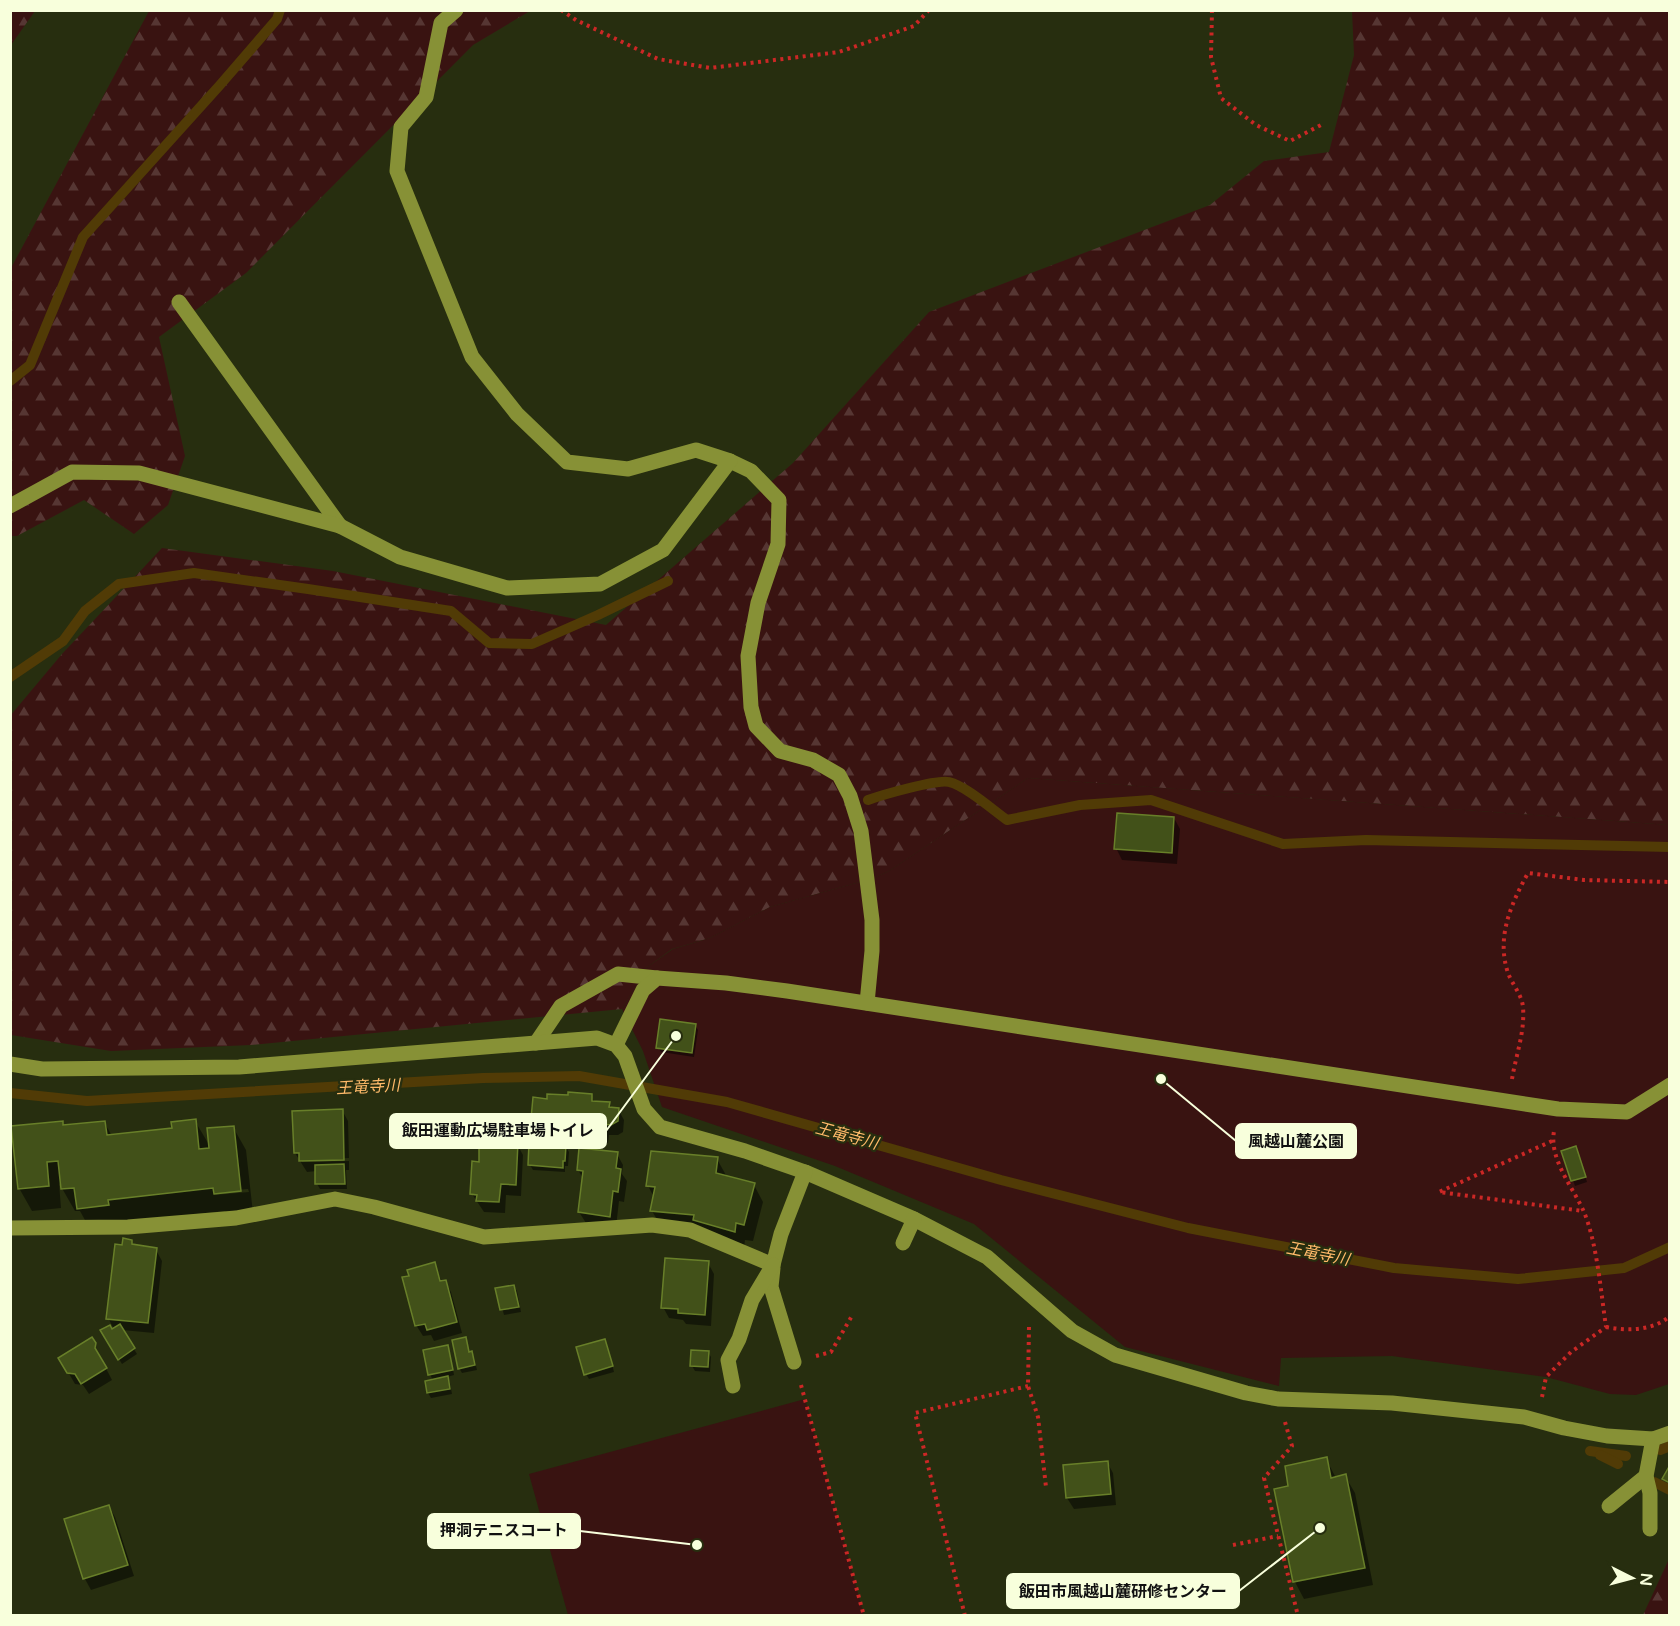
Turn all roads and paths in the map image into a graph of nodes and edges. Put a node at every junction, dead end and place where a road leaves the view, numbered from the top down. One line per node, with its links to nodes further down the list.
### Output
1 (456, 10): 7 (street)
2 (561, 10): 3 (path)
3 (930, 10)
4 (1212, 10): 5 (path)
5 (1323, 124)
6 (179, 302): 9 (street)
7 (730, 461): 9 (street); 12 (street)
8 (10, 506): 9 (street)
9 (340, 526)
10 (1670, 882): 17 (path)
11 (657, 978): 12 (street); 13 (street); 14 (street)
12 (867, 1003): 17 (street)
13 (536, 1042): 14 (street); 15 (street)
14 (620, 1051): 20 (street)
15 (10, 1064)
16 (1670, 1085): 18 (street)
17 (1509, 1101): 18 (street)
18 (1558, 1109): 19 (path)
19 (1552, 1141): 21 (path); 21 (path)
20 (805, 1172): 22 (street); 25 (street)
21 (1583, 1211): 29 (path)
22 (914, 1219): 24 (street); 26 (street)
23 (10, 1228): 25 (street)
24 (903, 1243)
25 (773, 1265): 31 (street); 33 (street)
26 (1025, 1290): 34 (path); 35 (street)
27 (853, 1314): 30 (path)
28 (1670, 1316): 29 (path)
29 (1606, 1327): 32 (path)
30 (831, 1352)
31 (794, 1362): 44 (path)
32 (1546, 1377)
33 (733, 1386)
34 (1028, 1386): 39 (path); 45 (path)
35 (1278, 1399): 37 (street); 42 (path)
36 (1670, 1433): 37 (street)
37 (1653, 1439): 38 (street)
38 (1646, 1476): 40 (street); 41 (street)
39 (1046, 1487)
40 (1609, 1506)
41 (1650, 1529)
42 (1278, 1536): 43 (path); 46 (path)
43 (1233, 1545)
44 (864, 1616)
45 (965, 1616)
46 (1298, 1616)

